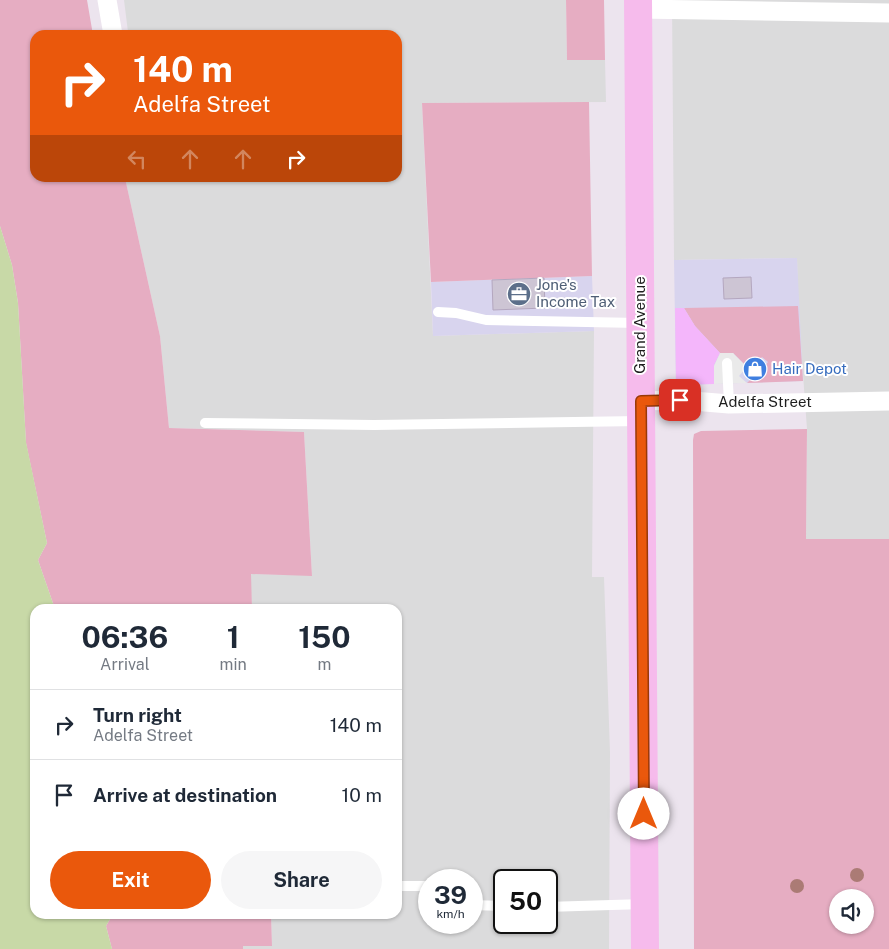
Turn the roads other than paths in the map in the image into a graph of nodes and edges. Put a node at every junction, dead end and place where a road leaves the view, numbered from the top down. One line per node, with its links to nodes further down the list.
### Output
1 (107, 0): 4 (street)
2 (638, 4): 3 (street); 6 (main road, Grand Avenue)
3 (889, 13)
4 (111, 30)
5 (438, 312): 6 (lane)
6 (640, 324): 10 (main road, Grand Avenue)
7 (727, 363): 9 (lane)
8 (889, 401): 9 (street, Adelfa Street)
9 (729, 404): 10 (street, Adelfa Street)
10 (641, 411): 11 (lane); 14 (main road, Grand Avenue)
11 (205, 423)
12 (402, 886): 13 (lane)
13 (418, 886)
14 (644, 904): 15 (lane); 16 (main road, Grand Avenue)
15 (558, 907)
16 (645, 949)

